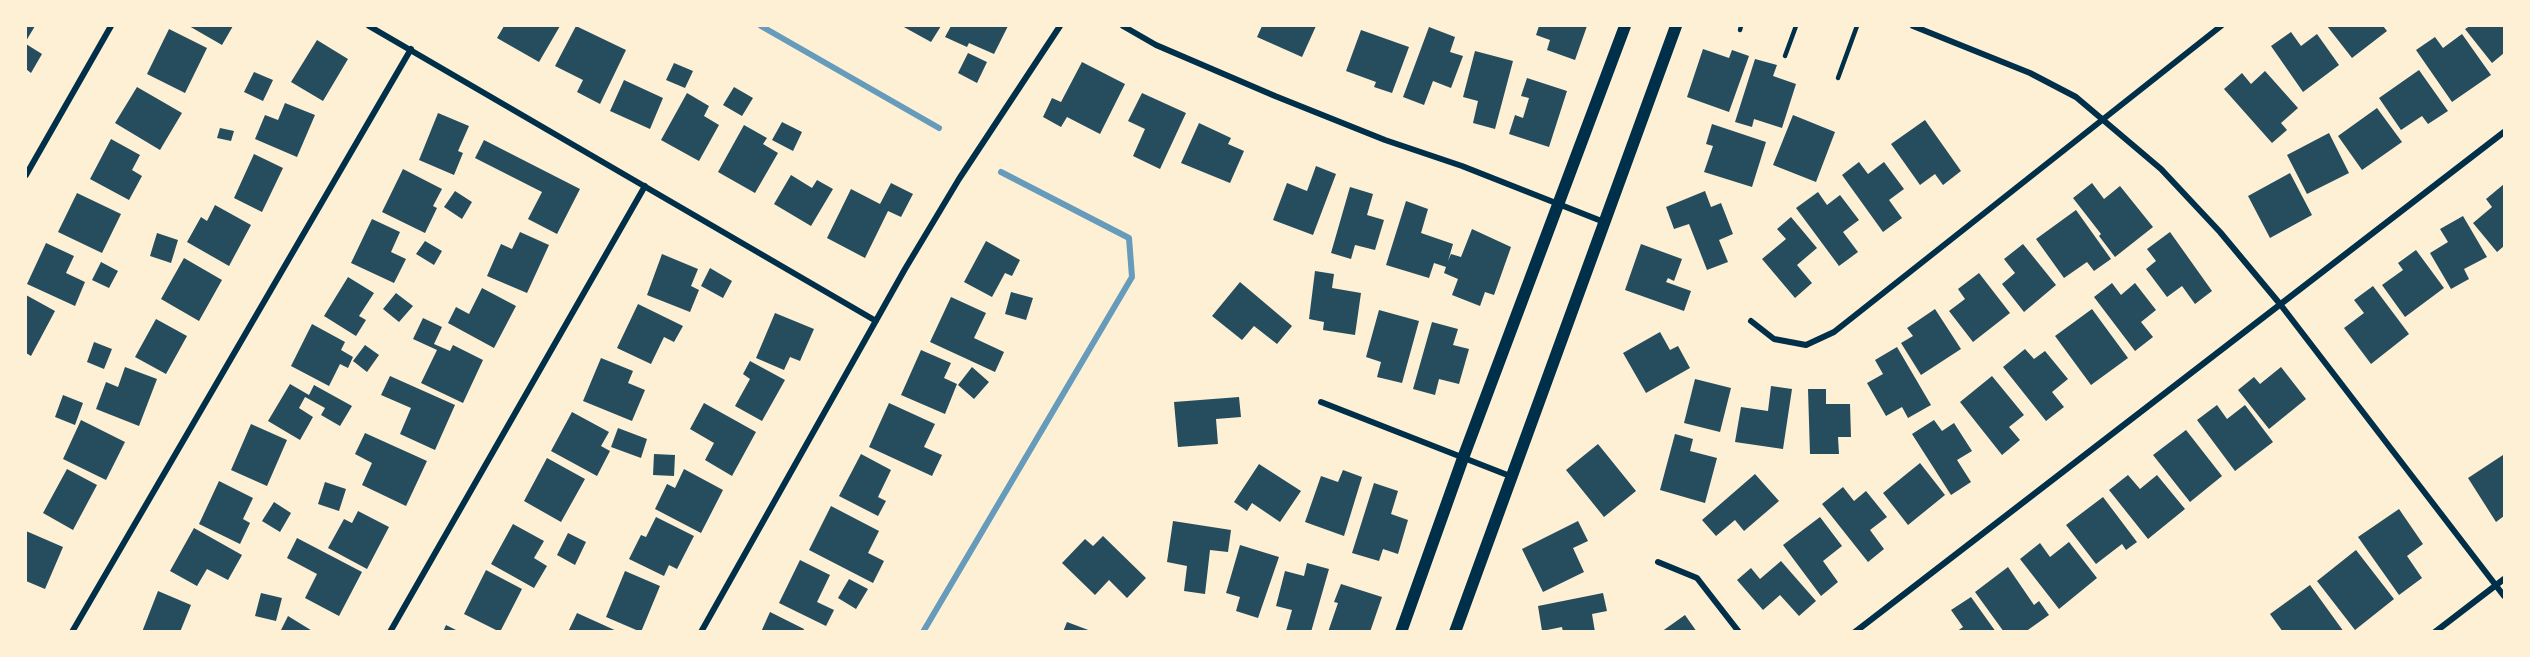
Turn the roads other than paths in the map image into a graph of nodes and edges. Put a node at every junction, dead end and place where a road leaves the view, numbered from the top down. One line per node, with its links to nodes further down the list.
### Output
1 (111, 26): 16 (street)
2 (369, 26): 11 (street)
3 (1060, 26): 21 (street)
4 (1123, 26): 18 (street)
5 (1625, 26): 18 (main road)
6 (1676, 26): 19 (main road)
7 (1796, 26): 12 (lane)
8 (1857, 26): 13 (lane)
9 (1913, 26): 14 (street)
10 (2221, 26): 14 (street)
11 (411, 49): 17 (street); 30 (street)
12 (1785, 56)
13 (1838, 78)
14 (2102, 118): 20 (street); 22 (street)
15 (2505, 132): 20 (street)
16 (26, 175)
17 (645, 186): 21 (street); 31 (street)
18 (1559, 204): 19 (street); 24 (main road)
19 (1604, 222): 25 (main road)
20 (2280, 304): 28 (street); 36 (street)
21 (876, 321): 32 (street)
22 (1751, 321)
23 (1321, 402): 24 (street)
24 (1463, 458): 25 (street); 33 (main road)
25 (1510, 476): 34 (main road)
26 (1658, 562): 35 (street)
27 (2505, 579): 28 (street)
28 (2496, 585): 29 (street); 37 (street)
29 (2505, 596)
30 (72, 632)
31 (390, 632)
32 (701, 632)
33 (1401, 632)
34 (1455, 632)
35 (1739, 632)
36 (1855, 632)
37 (2435, 632)

